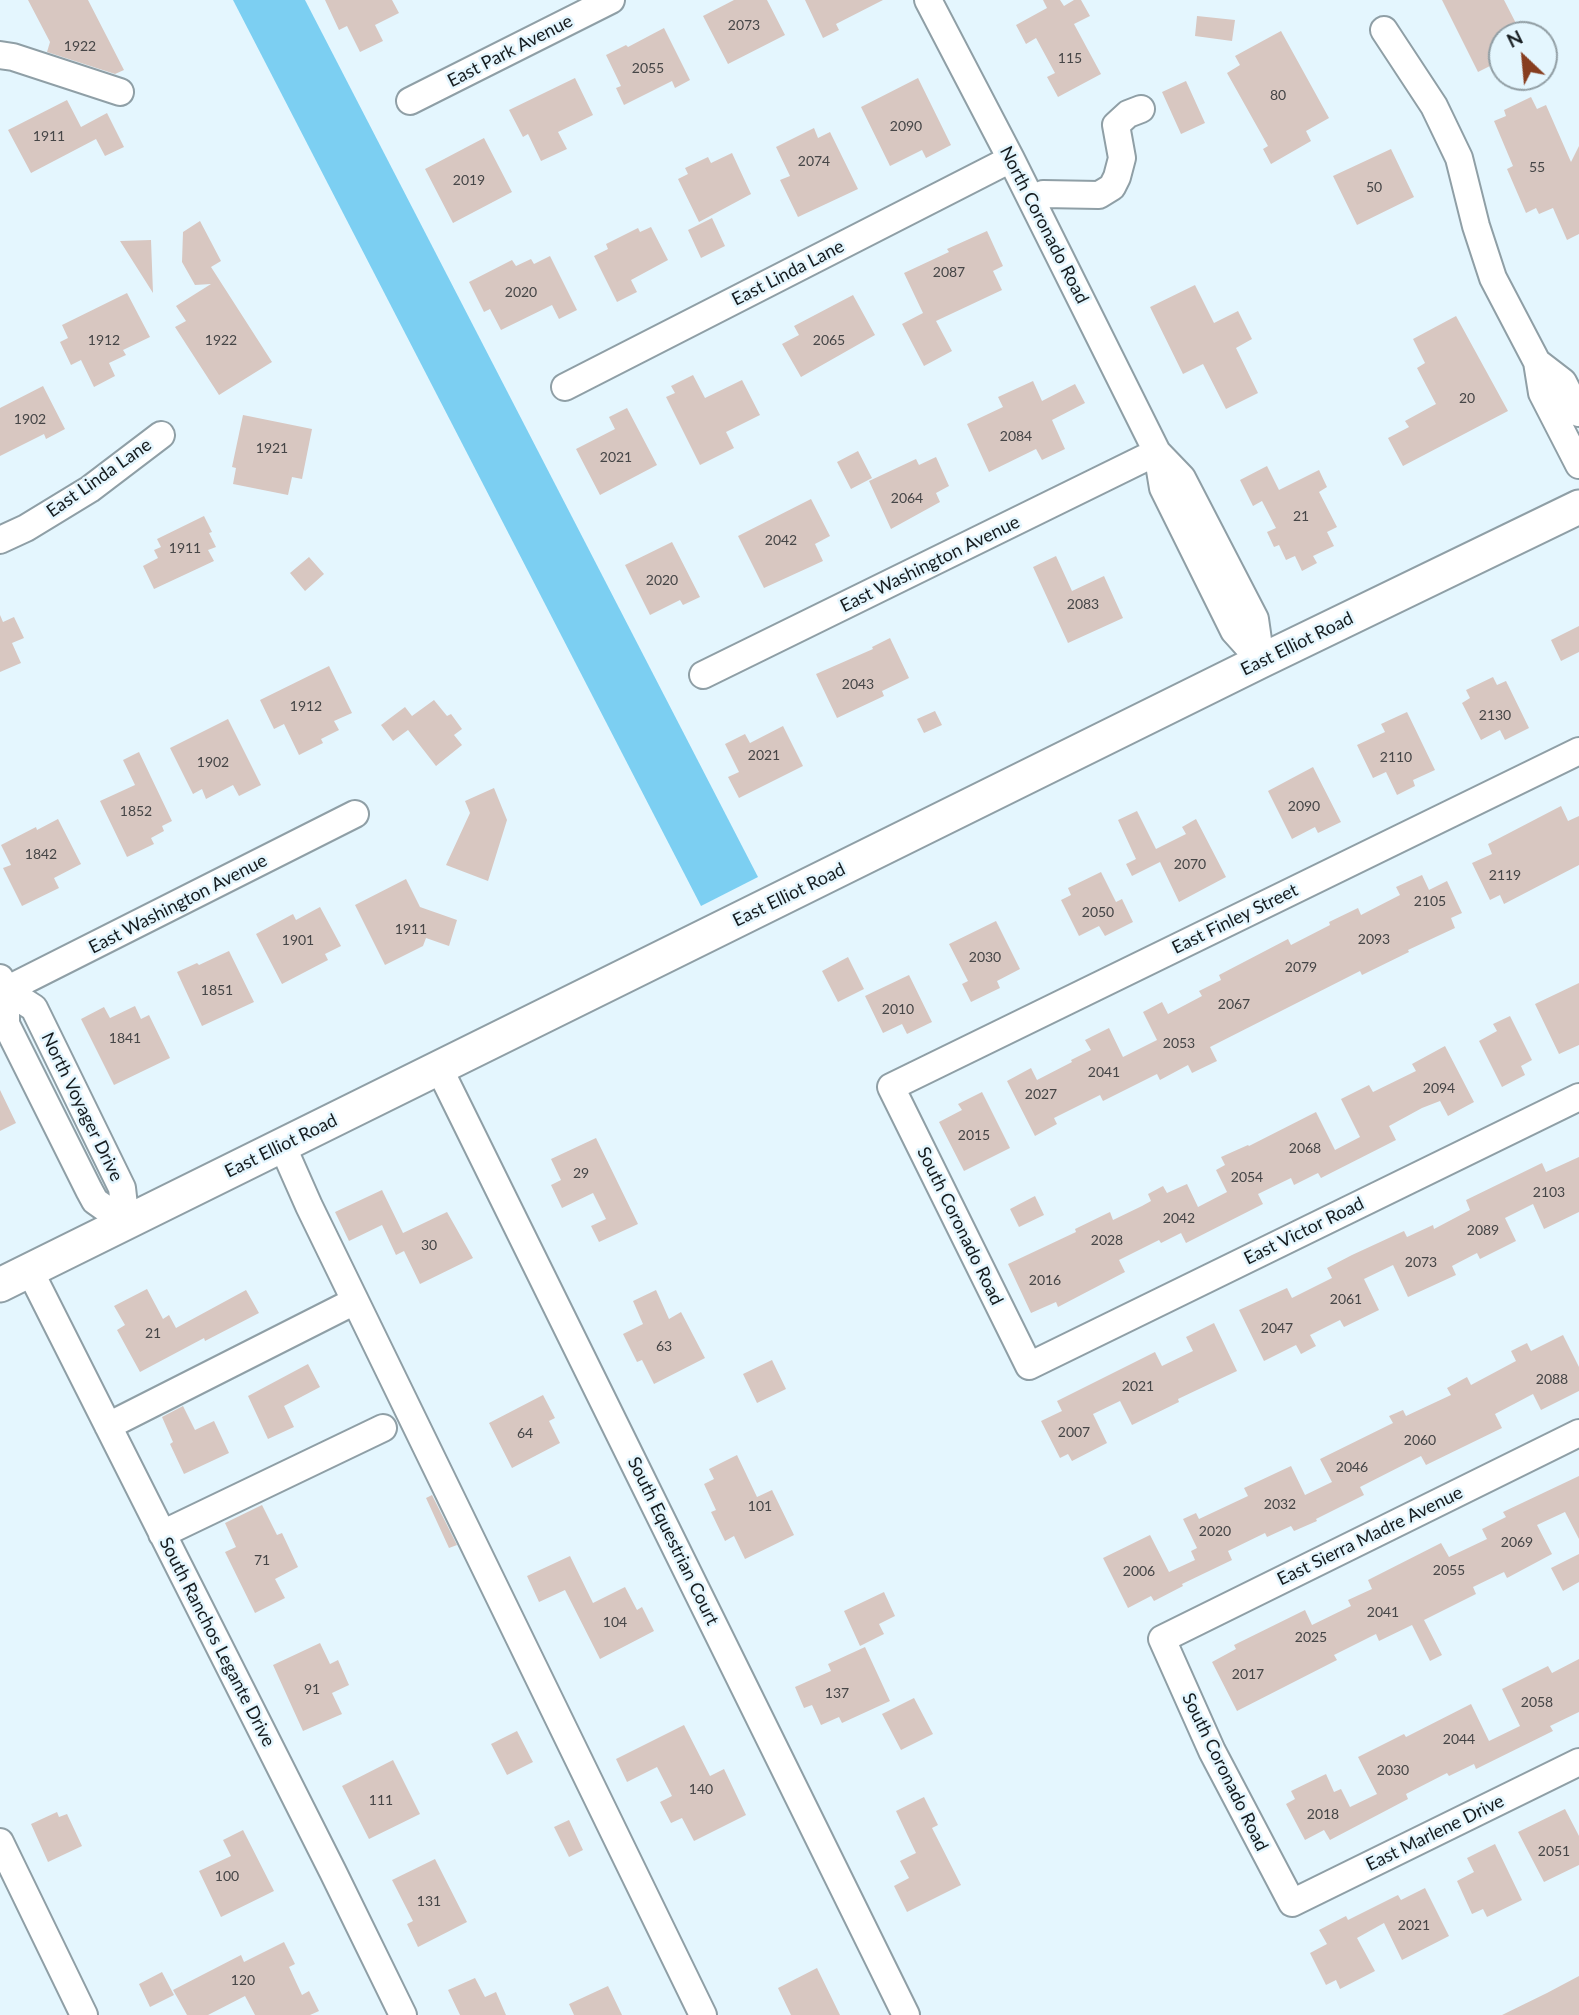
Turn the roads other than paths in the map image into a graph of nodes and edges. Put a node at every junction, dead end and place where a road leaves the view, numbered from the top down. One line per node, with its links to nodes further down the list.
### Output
1 (611, 0): 6 (street, East Park Avenue)
2 (928, 0): 8 (street, North Coronado Road)
3 (1384, 30): 10 (street)
4 (0, 55): 5 (street)
5 (120, 92)
6 (410, 101)
7 (1141, 109): 9 (street)
8 (1011, 159): 9 (street, North Coronado Road); 11 (street, East Linda Lane)
9 (1031, 199): 14 (street, North Coronado Road)
10 (1537, 362): 12 (street); 15 (street)
11 (565, 387)
12 (1579, 413)
13 (161, 435): 17 (street, East Linda Lane)
14 (1157, 453): 18 (street, North Coronado Road); 19 (street, East Washington Avenue)
15 (1579, 465)
16 (1579, 507): 18 (main road, East Elliot Road)
17 (0, 540)
18 (1261, 662): 23 (main road, East Elliot Road)
19 (703, 675)
20 (1579, 751): 24 (street, East Finley Street)
21 (355, 814): 22 (street, East Washington Avenue)
22 (2, 987): 27 (street, North Voyager Drive)
23 (439, 1068): 26 (main road, East Elliot Road); 43 (street, South Equestrian Court)
24 (891, 1087): 31 (street, South Coronado Road)
25 (1579, 1097): 31 (street, East Victor Road)
26 (282, 1145): 27 (main road, East Elliot Road); 30 (street)
27 (125, 1223): 28 (main road, East Elliot Road)
28 (30, 1271): 29 (main road, East Elliot Road); 32 (street, South Ranchos Legante Drive)
29 (0, 1285)
30 (355, 1301): 32 (street); 42 (street)
31 (1029, 1366)
32 (108, 1426): 35 (street, South Ranchos Legante Drive)
33 (383, 1428): 35 (street)
34 (1579, 1433): 36 (street, East Sierra Madre Avenue)
35 (162, 1534): 41 (street, South Ranchos Legante Drive)
36 (1162, 1639): 39 (street, South Coronado Road)
37 (1579, 1762): 39 (street, East Marlene Drive)
38 (0, 1842): 40 (street)
39 (1292, 1903)
40 (85, 2015)
41 (403, 2015)
42 (703, 2015)
43 (906, 2015)

